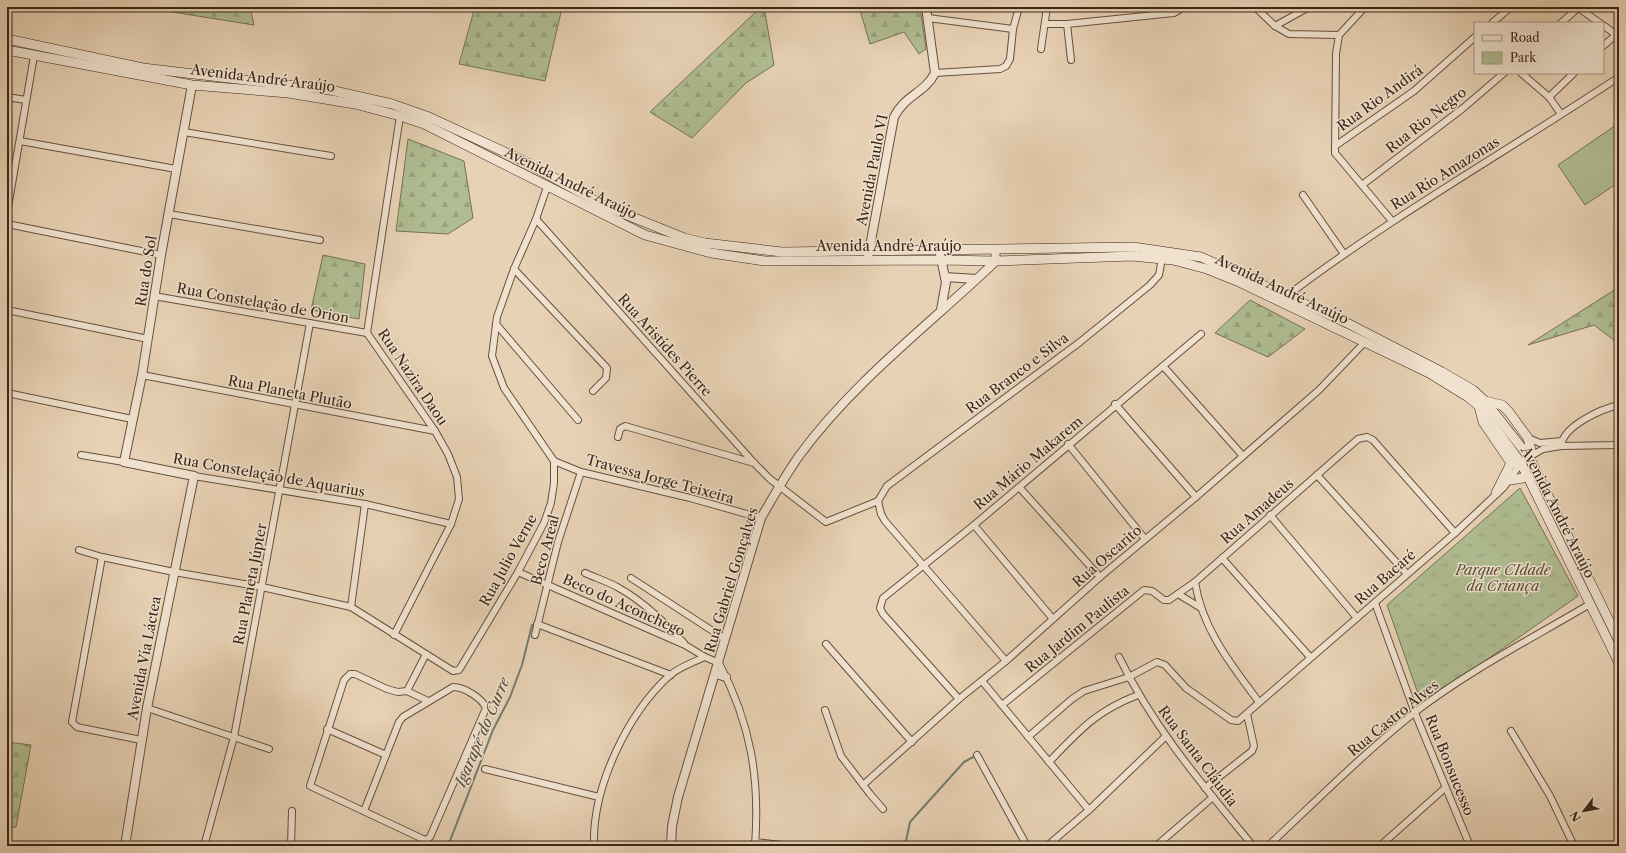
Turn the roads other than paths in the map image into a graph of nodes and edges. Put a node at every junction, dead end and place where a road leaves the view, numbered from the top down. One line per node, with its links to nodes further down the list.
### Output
1 (926, 7): 10 (street)
2 (1019, 7): 18 (street)
3 (1047, 7): 14 (street)
4 (1181, 7): 15 (street)
5 (1255, 7): 16 (street)
6 (1309, 7): 16 (street)
7 (1365, 7): 19 (street)
8 (1511, 7): 11 (street)
9 (1578, 7): 12 (street); 13 (street)
10 (928, 18): 18 (street); 28 (street)
11 (1493, 22)
12 (1562, 22)
13 (1599, 22)
14 (1046, 24): 15 (street); 24 (street)
15 (1067, 24): 27 (street)
16 (1275, 26): 19 (street)
17 (1604, 26): 20 (street)
18 (1013, 29): 28 (street)
19 (1339, 35): 41 (street)
20 (1618, 36): 23 (street)
21 (1474, 38): 41 (street, Rua Rio Andirá)
22 (7, 39): 58 (main road, Avenida André Araújo)
23 (1604, 45)
24 (1041, 49)
25 (7, 50): 26 (main road, Avenida André Araújo)
26 (34, 56): 33 (main road, Avenida André Araújo); 36 (street)
27 (1071, 60)
28 (935, 73): 58 (street, Avenida Paulo VI)
29 (1503, 74): 45 (street, Rua Rio Negro)
30 (1522, 74): 35 (street)
31 (1573, 74): 35 (street)
32 (1619, 77): 37 (street, Rua Río Amazonas)
33 (192, 85): 38 (main road, Avenida André Araújo); 39 (street, Rua do Sol)
34 (7, 97): 36 (street)
35 (1548, 97): 37 (street)
36 (26, 100): 40 (street)
37 (1561, 114): 51 (street, Rua Río Amazonas)
38 (400, 116): 46 (main road, Avenida André Araújo); 71 (street, Rua Nazira Daou)
39 (184, 132): 42 (street); 43 (street, Rua do Sol)
40 (20, 142): 43 (street); 44 (street)
41 (1335, 146): 45 (street)
42 (331, 156)
43 (176, 169): 49 (street, Rua do Sol)
44 (10, 182): 48 (street)
45 (1362, 185): 51 (street)
46 (547, 187): 50 (street); 58 (main road, Avenida André Araújo)
47 (1303, 195): 56 (street)
48 (7, 213)
49 (169, 214): 53 (street); 57 (street, Rua do Sol)
50 (536, 219): 62 (street); 97 (street, Rua Aristídes Pierre)
51 (1392, 221): 56 (street, Rua Río Amazonas)
52 (7, 224): 57 (street)
53 (320, 240)
54 (939, 249): 55 (main road, Avenida André Araújo); 58 (main road, Avenida André Araújo); 60 (street)
55 (995, 249): 61 (street); 65 (main road, Avenida André Araújo)
56 (1344, 254): 65 (street, Rua Río Amazonas)
57 (161, 255): 66 (street, Rua do Sol)
58 (869, 255): 60 (main road, Avenida André Araújo)
59 (1162, 258): 61 (main road, Avenida André Araújo); 74 (main road, Avenida André Araújo); 109 (street, Rua Branco e Silva)
60 (940, 260): 61 (main road, Avenida André Araújo); 63 (street)
61 (996, 261): 64 (street, Rua Gabriel Gonçalves)
62 (514, 269): 70 (street); 77 (street)
63 (945, 277): 64 (street); 68 (street)
64 (976, 279): 68 (street, Rua Gabriel Gonçalves)
65 (1288, 295): 80 (main road, Avenida André Araújo)
66 (154, 296): 69 (street, Rua Constelação de Orion); 73 (street, Rua do Sol)
67 (7, 310): 73 (street)
68 (941, 310): 104 (street, Rua Gabriel Gonçalves)
69 (310, 323): 71 (street, Rua Constelação de Orion); 82 (street, Rua Planeta Júpter)
70 (496, 324): 84 (street); 94 (street)
71 (367, 333): 85 (street, Rua Nazira Daou)
72 (1201, 334): 75 (street, Rua Mário Makarem)
73 (148, 338): 76 (street, Rua do Sol)
74 (1364, 343): 80 (main road, Avenida André Araújo); 92 (street, Rua Oscarito)
75 (1163, 366): 79 (street, Rua Mário Makarem); 92 (street)
76 (142, 375): 82 (street, Rua Planeta Plutão); 83 (street, Rua do Sol)
77 (593, 391)
78 (7, 394): 83 (street)
79 (1115, 404): 89 (street, Rua Mário Makarem); 108 (street)
80 (1482, 404): 87 (main road); 93 (main road, Avenida André Araújo); 96 (main road); 98 (main road, Avenida André Araújo)
81 (1619, 405): 88 (street)
82 (295, 406): 85 (street, Rua Planeta Plutão); 106 (street, Rua Planeta Júpter)
83 (132, 419): 95 (street, Rua do Sol)
84 (578, 420)
85 (435, 431): 113 (street, Rua Nazira Daou)
86 (618, 437): 97 (street)
87 (1528, 438): 88 (street); 93 (main road)
88 (1561, 443): 90 (street); 93 (street, Rua Bacaré)
89 (1068, 444): 105 (street, Rua Mário Makarem); 116 (street)
90 (1619, 445)
91 (81, 455): 95 (street, Rua Constelação de Aquarius)
92 (1243, 456): 108 (street, Rua Oscarito)
93 (1529, 456): 98 (street, Rua Bacaré); 142 (main road, Avenida André Araújo)
94 (554, 461): 99 (street, Travessa Jorge Teixeira); 122 (street, Rua Julio Verne)
95 (124, 462): 101 (street, Rua Constelação de Aquarius)
96 (1511, 462): 98 (main road); 107 (main road)
97 (754, 463): 104 (street, Rua Aristídes Pierre)
98 (1521, 463): 102 (main road, Avenida André Araújo); 103 (street, Rua Bacaré)
99 (581, 472): 112 (street, Travessa Jorge Teixeira); 128 (street, Beco Areal)
100 (1316, 475): 111 (street, Rua Amadeus); 115 (street, Rua Amadeus); 124 (street)
101 (194, 476): 106 (street, Rua Constelação de Aquarius); 121 (street, Avenida Vía Láctea)
102 (1528, 477): 103 (main road); 133 (main road, Avenida André Araújo)
103 (1511, 480): 107 (street, Rua Bacaré)
104 (780, 484): 109 (street, Rua Aristídes Pierre); 112 (street, Rua Gabriel Gonçalves)
105 (1018, 487): 114 (street, Rua Mário Makarem); 125 (street)
106 (281, 489): 110 (street, Rua Constelação de Aquarius); 129 (street, Rua Planeta Júpter)
107 (1496, 493): 115 (street, Rua Bacaré)
108 (1196, 497): 116 (street, Rua Oscarito)
109 (878, 501): 120 (street)
110 (365, 504): 113 (street, Rua Constelação de Aquarius); 134 (street)
111 (1270, 515): 119 (street, Rua Amadeus); 136 (street)
112 (762, 518): 141 (street, Rua Gabriel Gonçalves)
113 (452, 524): 139 (street, Rua Nazira Daou)
114 (974, 525): 120 (street, Rua Mário Makarem); 137 (street)
115 (1455, 532): 124 (street, Rua Bacaré)
116 (1146, 539): 125 (street, Rua Oscarito)
117 (79, 550): 118 (street)
118 (102, 557): 121 (street); 172 (street)
119 (1222, 558): 127 (street, Rua Amadeus); 148 (street)
120 (924, 565): 149 (street); 159 (street, Rua Mário Makarem)
121 (174, 572): 129 (street); 163 (street, Avenida Vía Láctea)
122 (518, 572): 128 (street, Beco do Aconchego); 145 (street, Rua Julio Verne)
123 (585, 573): 144 (street)
124 (1407, 574): 132 (street, Rua Bacaré)
125 (1100, 577): 137 (street, Rua Oscarito)
126 (631, 578): 141 (street)
127 (1195, 582): 130 (street, Rua Amadeus); 135 (street)
128 (547, 585): 138 (street, Beco Areal); 144 (street, Beco do Aconchego)
129 (262, 587): 134 (street); 169 (street, Rua Planeta Júpter)
130 (1178, 594): 131 (street, Rua Amadeus); 135 (street)
131 (1169, 600): 162 (street, Rua Jardim Paulista)
132 (1375, 603): 136 (street, Rua Bacaré); 165 (street, Rua Bonsucesso)
133 (1590, 604): 151 (main road, Avenida André Araújo); 165 (street, Rua Castro Alves)
134 (351, 607): 139 (street)
135 (1201, 608): 161 (street)
136 (1357, 618): 148 (street, Rua Bacaré)
137 (1053, 619): 149 (street, Rua Oscarito)
138 (537, 624): 140 (street, Beco Areal); 153 (street)
139 (394, 635): 145 (street)
140 (534, 635)
141 (725, 639): 150 (street, Rua Gabriel Gonçalves)
142 (1619, 641)
143 (826, 644): 173 (street)
144 (685, 645): 146 (street, Beco do Aconchego)
145 (426, 654): 157 (street)
146 (705, 657): 150 (street, Beco do Aconchego); 153 (street)
147 (1119, 657): 155 (street, Rua Santa Cláudia)
148 (1310, 658): 161 (street, Rua Bacaré)
149 (1006, 661): 156 (street, Rua Oscarito)
150 (719, 663): 152 (street, Rua Gabriel Gonçalves); 154 (street)
151 (1619, 663)
152 (716, 674): 154 (street); 193 (street, Rua Gabriel Gonçalves)
153 (671, 675): 182 (street)
154 (726, 677): 188 (street)
155 (1129, 677): 158 (street, Rua Santa Cláudia); 166 (street); 170 (street)
156 (982, 681): 159 (street, Rua Oscarito); 162 (street)
157 (407, 692): 160 (street); 167 (street)
158 (1138, 695): 171 (street, Rua Santa Cláudia); 177 (street)
159 (959, 698): 173 (street, Rua Oscarito)
160 (428, 701): 175 (street); 187 (street)
161 (1259, 702): 166 (street, Rua Bacaré)
162 (1002, 705): 170 (street)
163 (147, 708): 169 (street); 172 (street, Avenida Vía Láctea)
164 (824, 710): 179 (street)
165 (1415, 712): 181 (street, Rua Bonsucesso); 199 (street, Rua Castro Alves)
166 (1247, 714): 180 (street)
167 (328, 729): 175 (street); 187 (street)
168 (1511, 731): 202 (street)
169 (234, 737): 174 (street); 190 (street, Rua Planeta Júpter)
170 (1028, 737): 177 (street)
171 (1165, 737): 180 (street, Rua Santa Cláudia); 185 (street)
172 (142, 740): 189 (street, Avenida Vía Láctea)
173 (912, 742): 179 (street, Rua Oscarito)
174 (269, 749)
175 (386, 755): 187 (street)
176 (977, 755): 195 (street)
177 (1049, 762): 185 (street)
178 (485, 768): 182 (street)
179 (863, 785): 184 (street)
180 (1205, 788): 183 (street, Rua Santa Cláudia)
181 (1445, 788): 200 (street); 201 (street, Rua Bonsucesso)
182 (599, 797): 192 (street)
183 (1213, 797): 197 (street); 198 (street, Rua Santa Cláudia)
184 (884, 809)
185 (1089, 810): 196 (street)
186 (292, 811): 191 (street)
187 (364, 811)
188 (755, 844): 194 (street)
189 (125, 846)
190 (204, 846)
191 (291, 846)
192 (594, 846)
193 (671, 846)
194 (790, 846)
195 (1027, 846)
196 (1047, 846)
197 (1156, 846)
198 (1253, 846)
199 (1268, 846)
200 (1380, 846)
201 (1470, 846)
202 (1574, 846)

